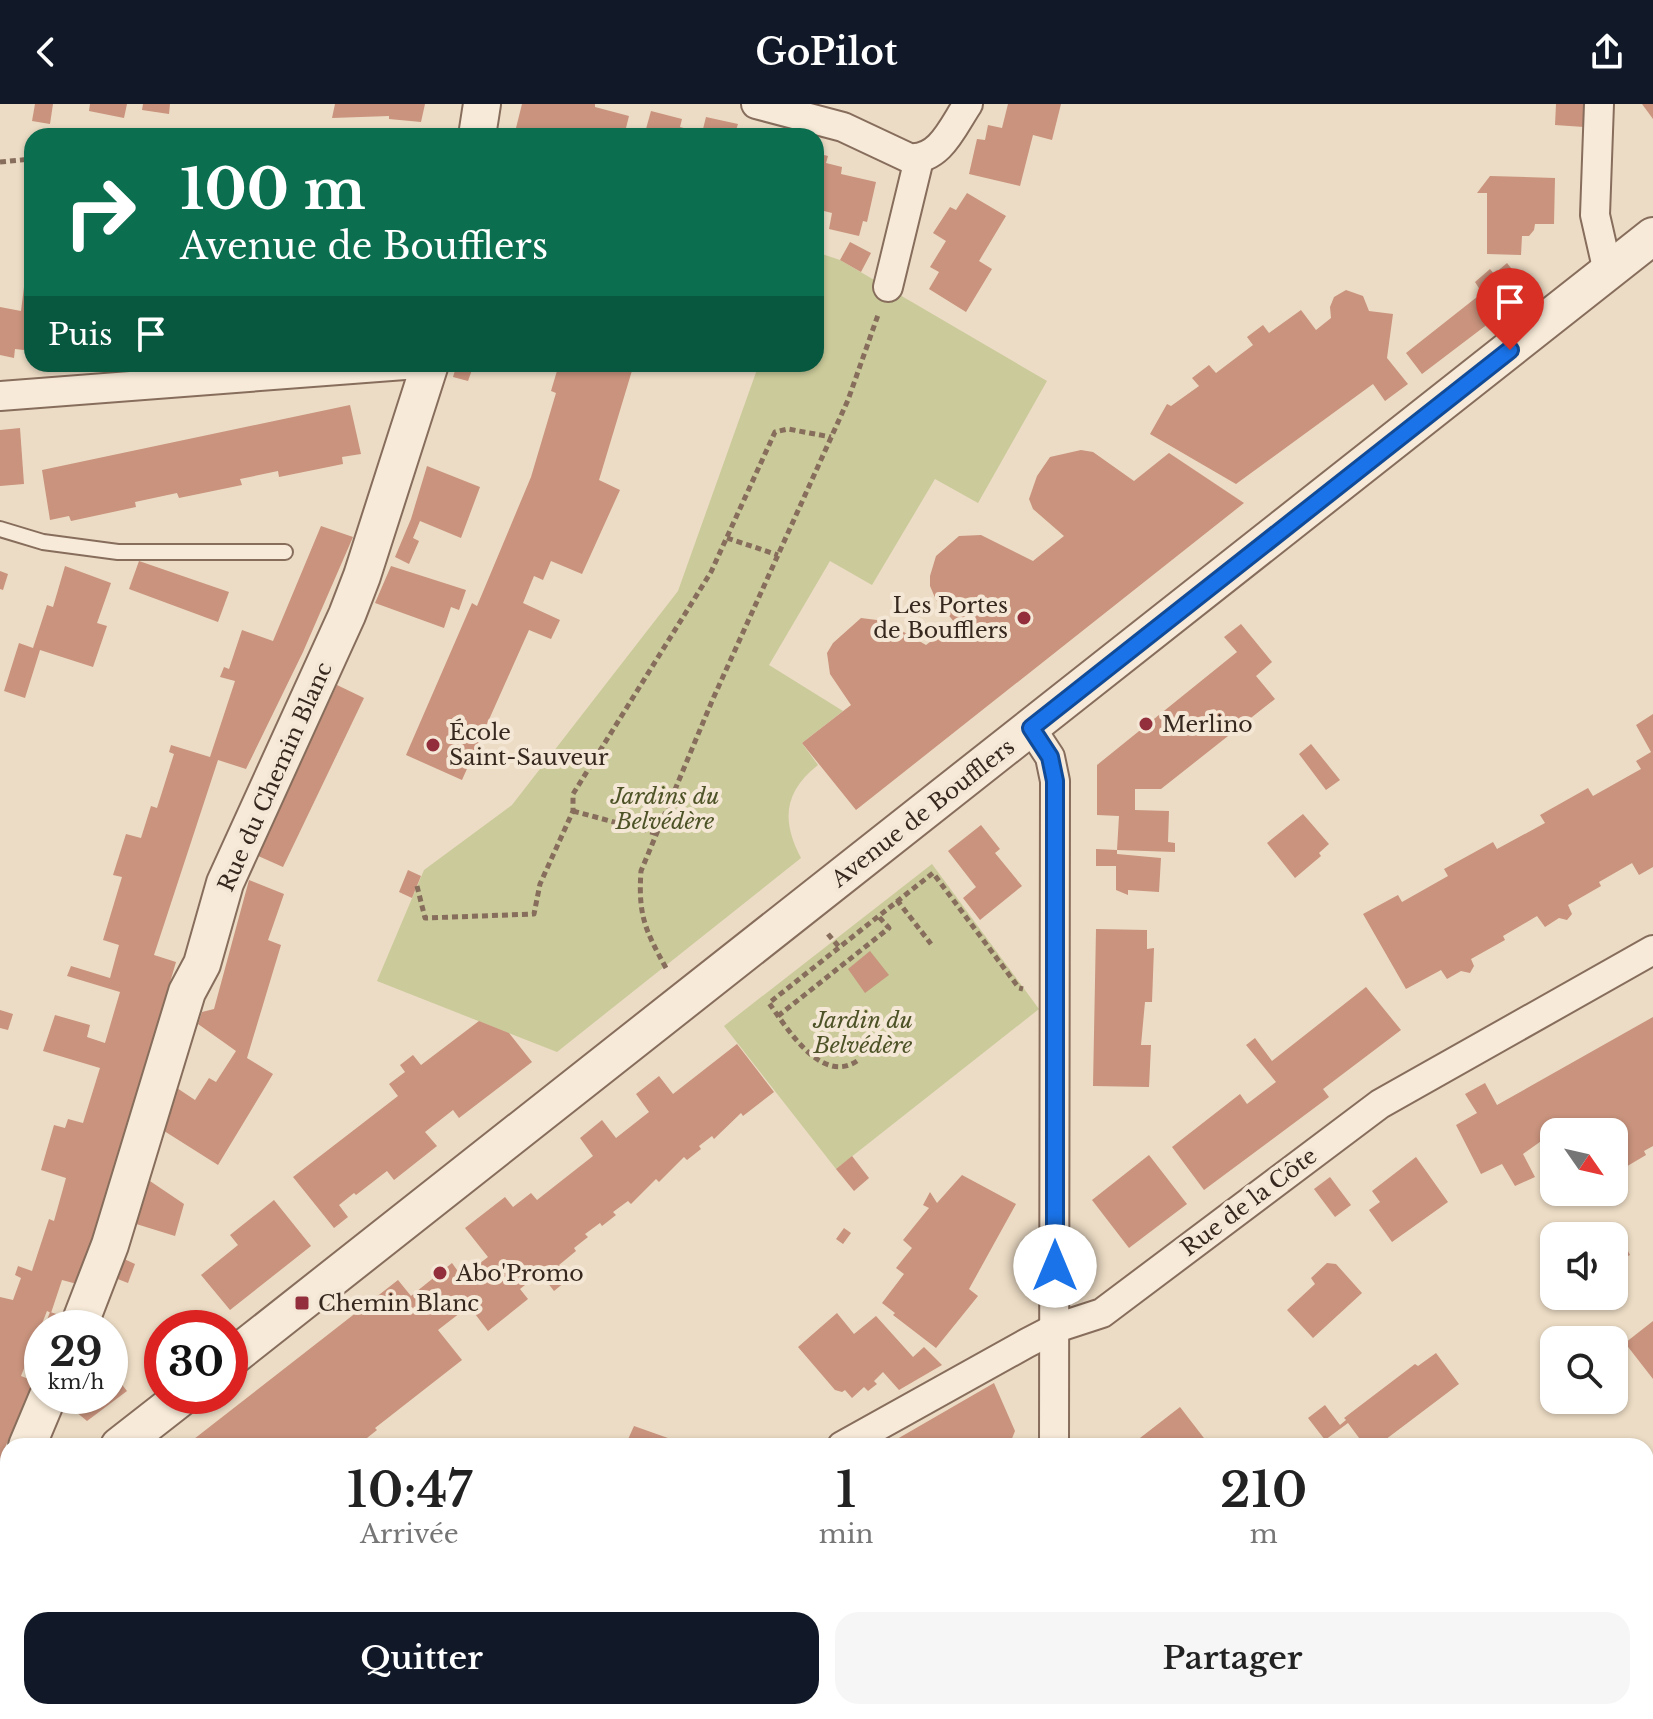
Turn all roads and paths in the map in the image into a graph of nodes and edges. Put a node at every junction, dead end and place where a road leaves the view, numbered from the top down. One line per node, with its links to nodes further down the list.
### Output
1 (482, 104): 5 (street)
2 (756, 104): 6 (street)
3 (968, 104): 6 (street)
4 (1599, 104): 10 (street)
5 (478, 128)
6 (919, 159): 11 (street)
7 (24, 160): 8 (path)
8 (0, 162)
9 (1653, 236): 10 (street, Avenue de Boufflers)
10 (1608, 272): 20 (street, Avenue de Boufflers)
11 (888, 287): 15 (path)
12 (314, 372): 14 (street)
13 (427, 372): 34 (street, Rue du Chemin Blanc)
14 (0, 396)
15 (831, 437): 17 (path); 19 (path)
16 (0, 529): 18 (lane)
17 (727, 538): 19 (path); 21 (path)
18 (285, 552)
19 (778, 555): 22 (path)
20 (1031, 728): 35 (street); 36 (street, Avenue de Boufflers)
21 (573, 811): 22 (path); 23 (path)
22 (655, 833): 30 (path)
23 (417, 886)
24 (897, 900): 25 (path); 27 (path); 31 (path)
25 (878, 916): 28 (path); 32 (path)
26 (828, 934): 28 (path)
27 (931, 944)
28 (839, 947): 32 (path)
29 (1653, 950): 35 (street, Rue de la Côte)
30 (666, 968)
31 (1019, 988)
32 (778, 1016): 33 (path)
33 (857, 1061)
34 (85, 1310)
35 (1056, 1328): 41 (street, Rue de la Côte); 42 (street)
36 (248, 1345)
37 (40, 1414): 39 (street)
38 (160, 1414): 40 (street)
39 (30, 1438)
40 (129, 1438)
41 (857, 1438)
42 (1054, 1438)

